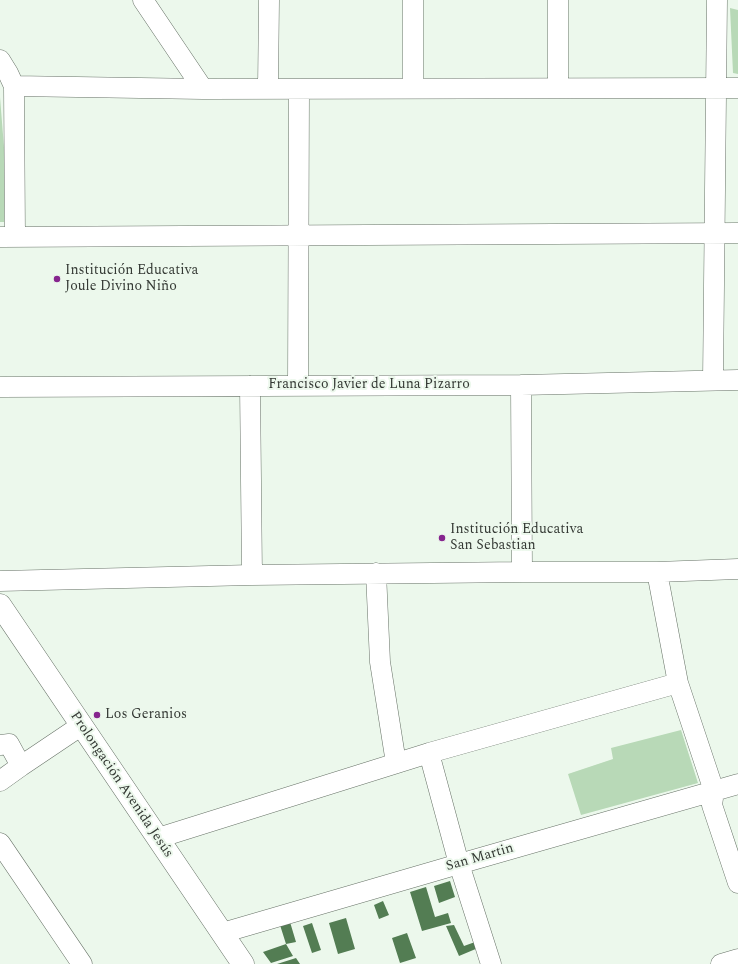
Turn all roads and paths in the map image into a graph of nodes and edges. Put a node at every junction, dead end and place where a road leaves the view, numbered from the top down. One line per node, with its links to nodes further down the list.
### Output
1 (142, 0): 13 (street)
2 (269, 0): 8 (street)
3 (413, 0): 9 (street)
4 (558, 0): 10 (street)
5 (717, 0): 11 (street)
6 (0, 60): 7 (street)
7 (14, 86): 13 (street); 18 (street)
8 (268, 88): 13 (street); 14 (street)
9 (413, 88): 10 (street); 14 (street)
10 (558, 88): 11 (street)
11 (716, 88): 12 (street); 15 (street)
12 (738, 88)
13 (203, 89)
14 (299, 89): 17 (street)
15 (714, 233): 16 (street); 17 (street); 19 (street)
16 (738, 233)
17 (298, 236): 18 (street); 21 (street)
18 (8, 237)
19 (713, 380): 20 (street, Francisco Javier de Luna Pizarro); 22 (street, Francisco Javier de Luna Pizarro)
20 (738, 380)
21 (298, 385): 22 (street, Francisco Javier de Luna Pizarro); 24 (street, Francisco Javier de Luna Pizarro)
22 (521, 385): 26 (street)
23 (0, 386): 24 (street, Francisco Javier de Luna Pizarro)
24 (250, 386): 29 (street)
25 (738, 569): 27 (street)
26 (522, 572): 27 (street); 28 (street)
27 (657, 572): 32 (street)
28 (376, 573): 29 (street); 36 (street)
29 (252, 575): 30 (street)
30 (0, 581)
31 (0, 605): 33 (main road, Prolongación Avenida Jesús)
32 (678, 683): 35 (street); 40 (street)
33 (82, 725): 37 (street); 41 (main road, Prolongación Avenida Jesús)
34 (0, 745): 37 (street)
35 (429, 753): 36 (street); 43 (street)
36 (396, 764): 41 (street)
37 (21, 766): 38 (street)
38 (0, 782)
39 (738, 784): 40 (street, San Martin)
40 (714, 791): 43 (street, San Martin); 44 (street)
41 (158, 838): 45 (main road, Prolongación Avenida Jesús)
42 (0, 843): 47 (street)
43 (459, 864): 45 (street, San Martin); 49 (street)
44 (738, 883)
45 (222, 933): 48 (main road, Prolongación Avenida Jesús)
46 (738, 959): 50 (street)
47 (82, 964)
48 (243, 964)
49 (491, 964)
50 (721, 964)

